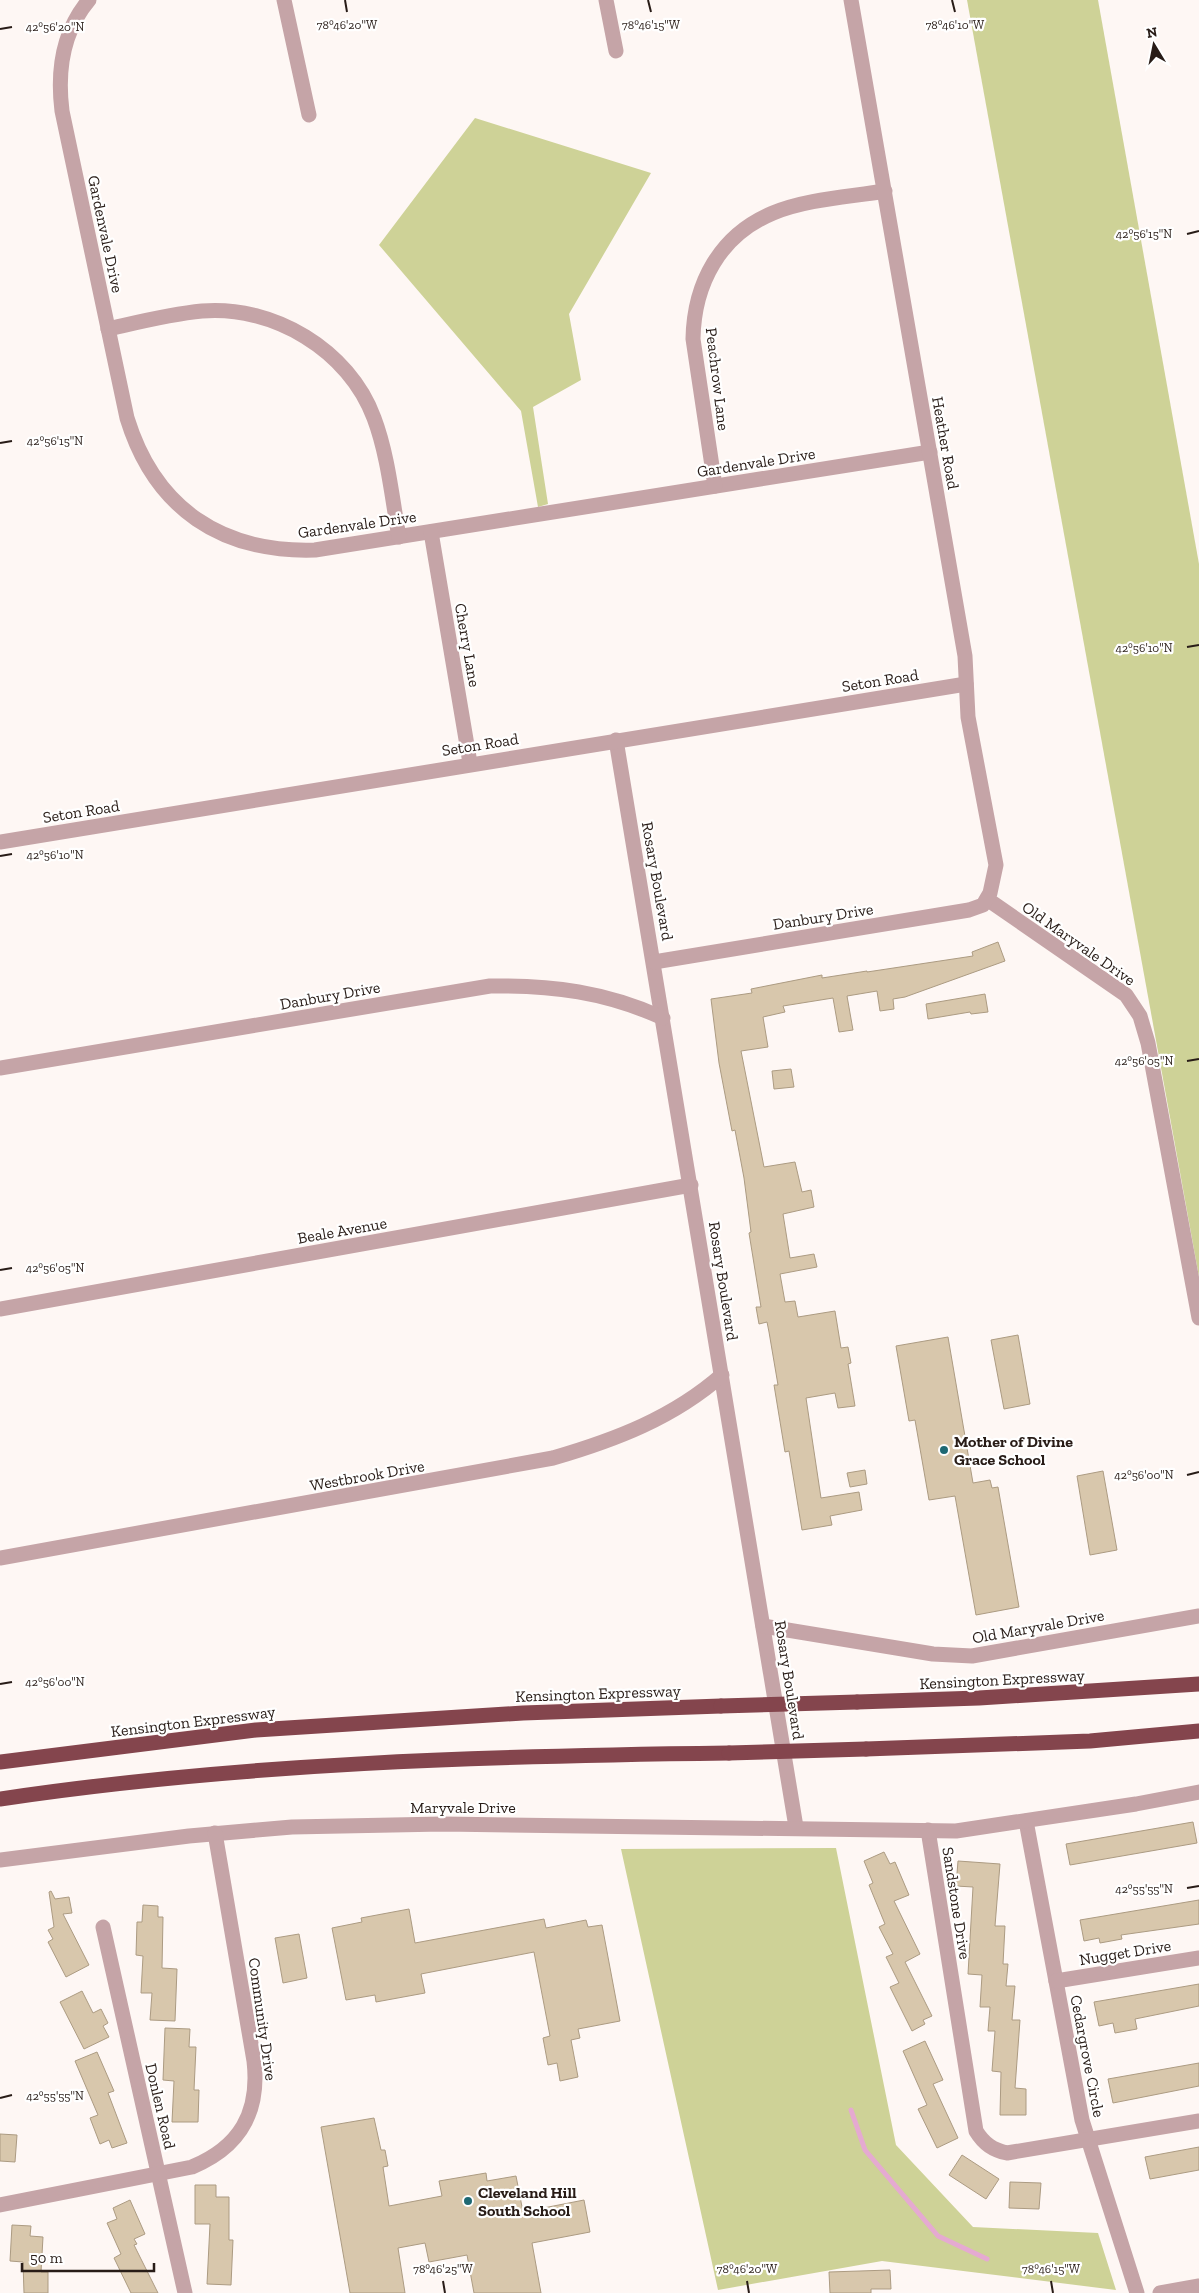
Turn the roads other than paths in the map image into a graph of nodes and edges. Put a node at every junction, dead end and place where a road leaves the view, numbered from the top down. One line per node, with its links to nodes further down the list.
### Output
1 (284, 0): 6 (street)
2 (606, 0): 5 (street)
3 (851, 0): 7 (street, Heather Road)
4 (87, 1): 8 (street, Gardenvale Drive)
5 (616, 51)
6 (308, 115)
7 (885, 191): 9 (street, Heather Road); 10 (street, Peachrow Lane)
8 (108, 329): 12 (street, Gardenvale Drive); 12 (street)
9 (930, 452): 10 (street, Gardenvale Drive); 13 (street, Heather Road)
10 (716, 486): 11 (street, Gardenvale Drive)
11 (431, 532): 12 (street, Gardenvale Drive); 15 (street, Cherry Lane)
12 (399, 537)
13 (966, 684): 14 (street, Seton Road); 17 (street, Heather Road)
14 (616, 740): 15 (street, Seton Road); 18 (street, Rosary Boulevard)
15 (470, 764): 16 (street, Seton Road)
16 (0, 842)
17 (988, 896): 18 (street, Danbury Drive); 23 (street, Old Maryvale Drive)
18 (654, 962): 19 (street, Rosary Boulevard)
19 (663, 1018): 20 (street, Danbury Drive); 21 (street, Rosary Boulevard)
20 (0, 1068)
21 (691, 1184): 22 (street, Beale Avenue); 24 (street, Rosary Boulevard)
22 (0, 1310)
23 (1199, 1318)
24 (722, 1375): 25 (street, Westbrook Drive); 27 (street, Rosary Boulevard)
25 (0, 1558)
26 (1199, 1616): 27 (street, Old Maryvale Drive)
27 (763, 1626): 34 (street, Rosary Boulevard)
28 (1199, 1684): 30 (highway, Kensington Expressway, bridge)
29 (1195, 1732): 32 (highway, bridge)
30 (0, 1762)
31 (1199, 1792): 33 (street, Sandstone Drive)
32 (0, 1800)
33 (1026, 1820): 35 (street, Sandstone Drive); 40 (street, Cedargrove Circle)
34 (796, 1827): 35 (street, Maryvale Drive); 36 (street, Maryvale Drive)
35 (928, 1830): 42 (street, Sandstone Drive)
36 (214, 1833): 37 (street, Maryvale Drive); 43 (street, Community Drive)
37 (0, 1860)
38 (103, 1927): 43 (street, Donlen Road)
39 (1199, 1958): 40 (street, Nugget Drive)
40 (1056, 1981): 42 (street, Cedargrove Circle)
41 (1199, 2121): 42 (street, Sandstone Drive)
42 (1088, 2138): 47 (street, Cedargrove Circle)
43 (158, 2174): 44 (street, Community Drive); 46 (street, Donlen Road)
44 (0, 2204)
45 (1199, 2286): 48 (street)
46 (185, 2293)
47 (1137, 2293)
48 (1160, 2293)

